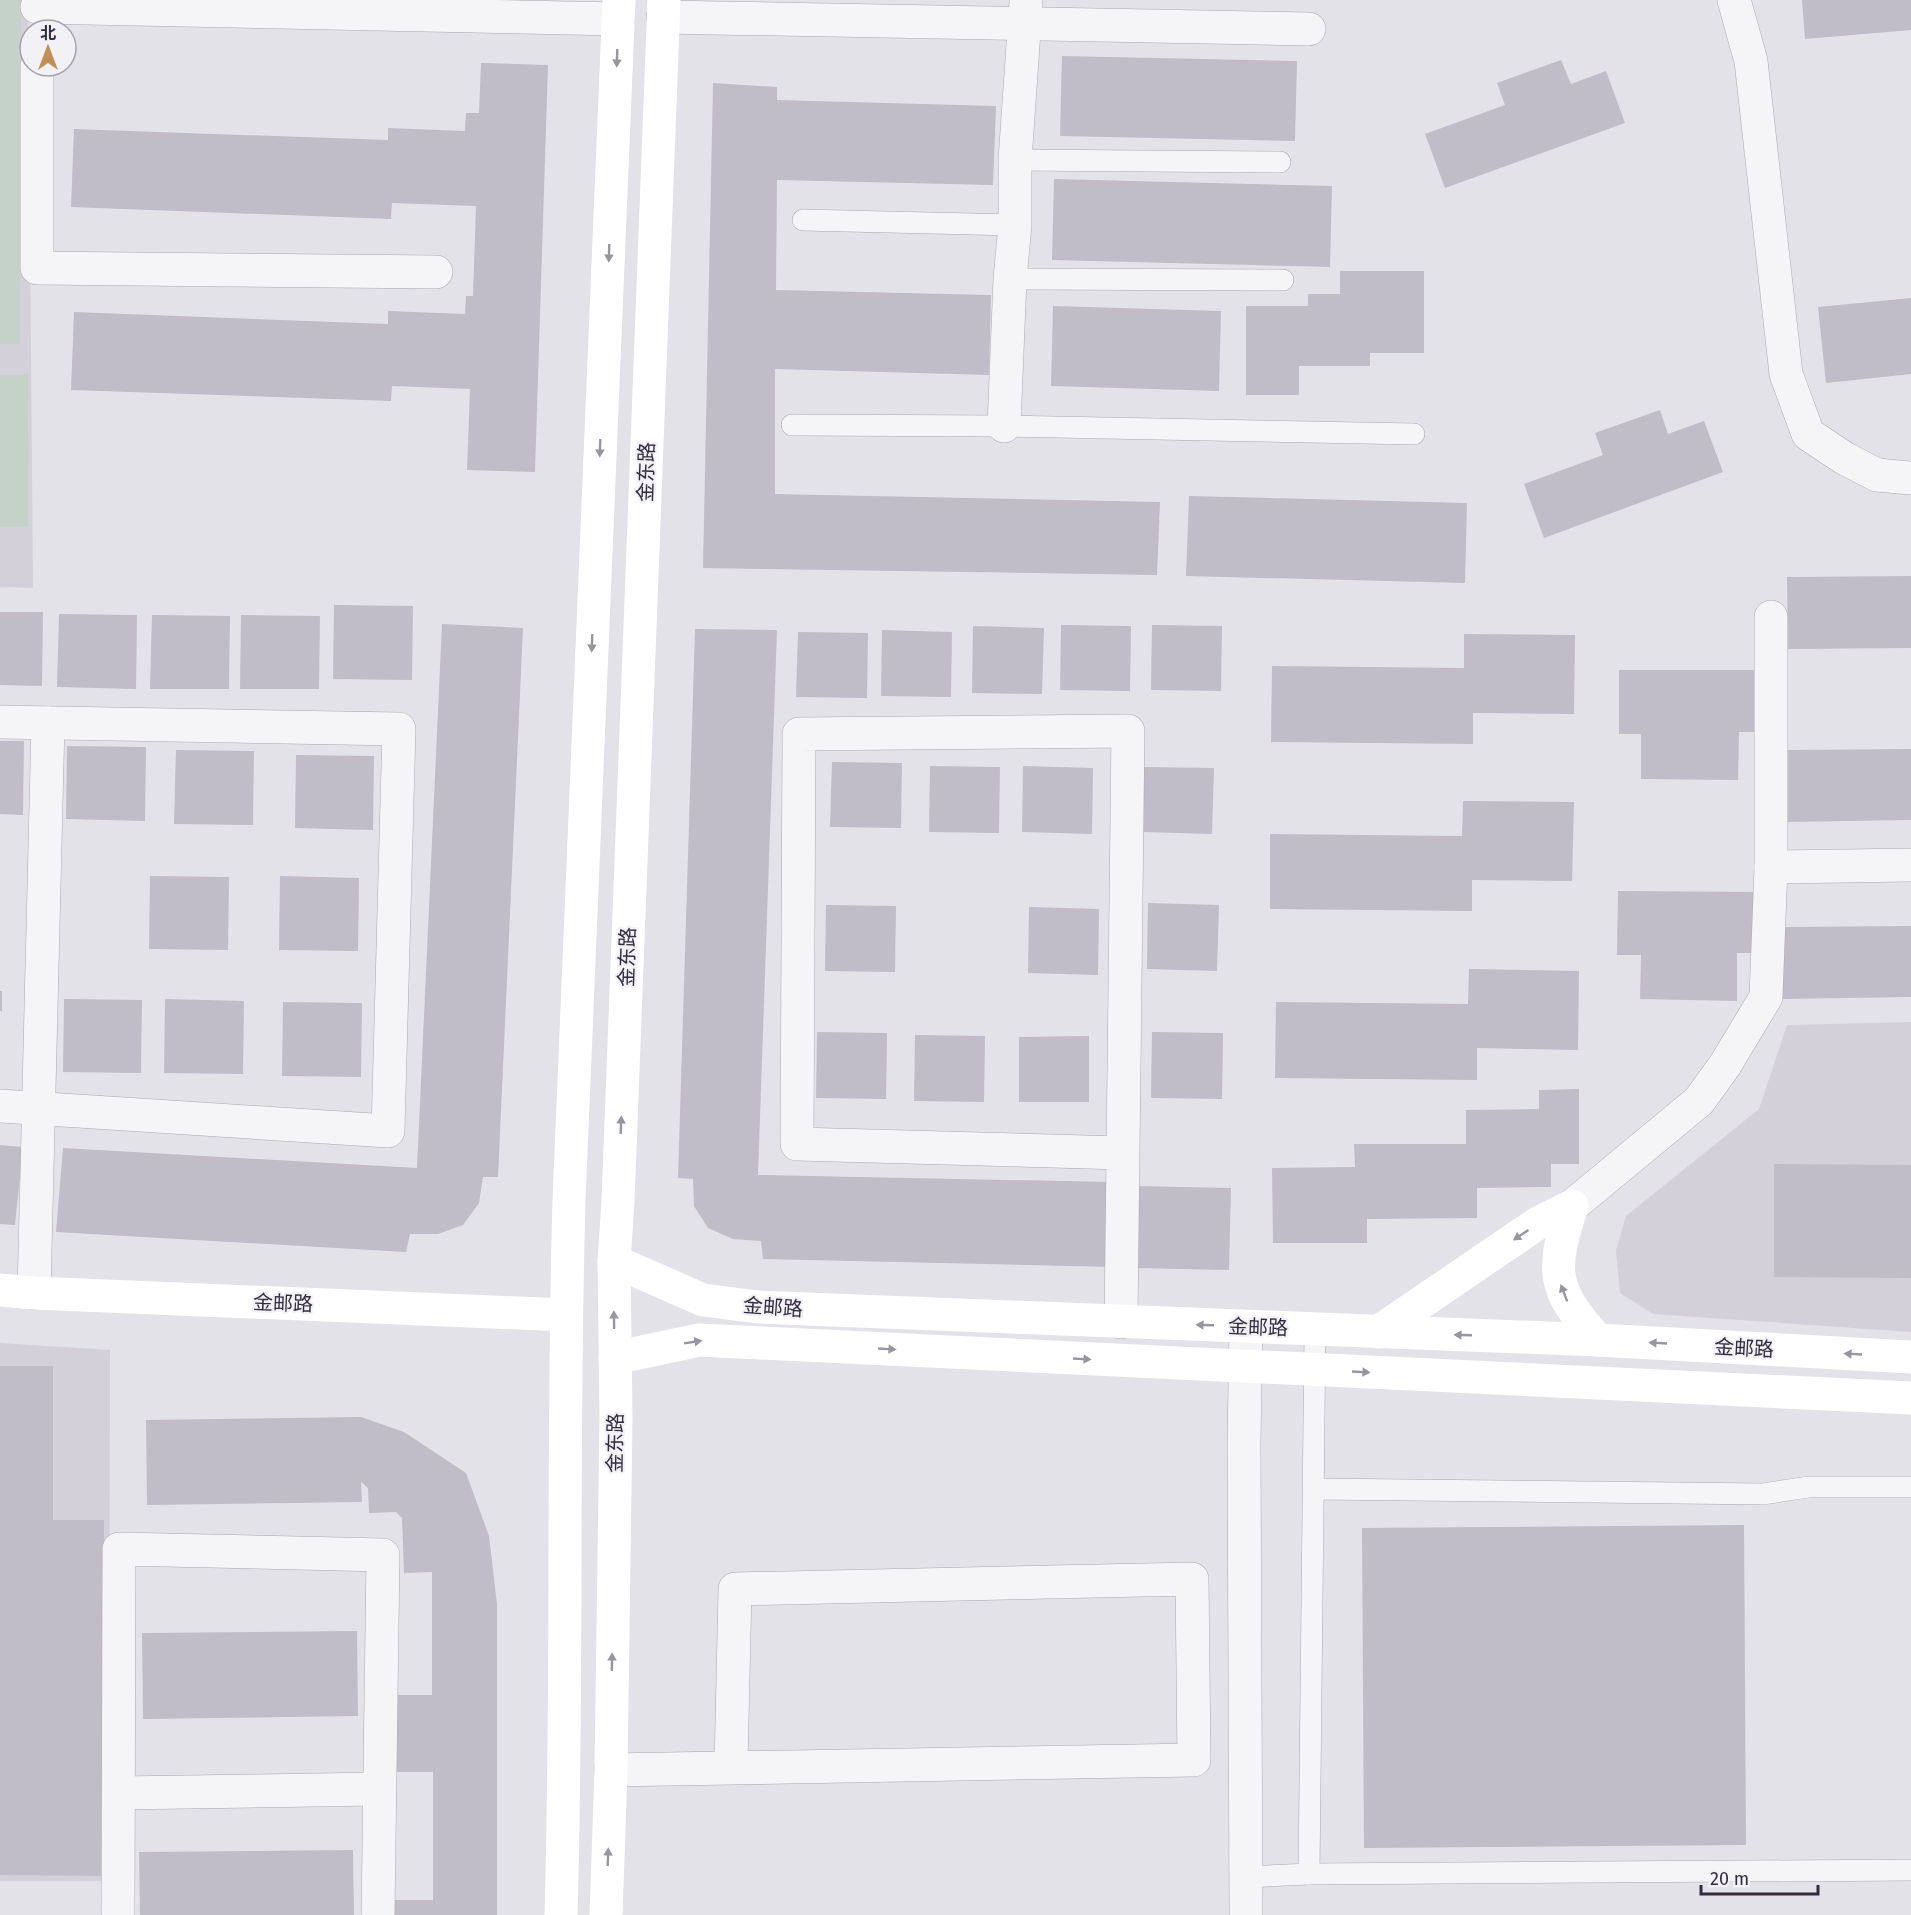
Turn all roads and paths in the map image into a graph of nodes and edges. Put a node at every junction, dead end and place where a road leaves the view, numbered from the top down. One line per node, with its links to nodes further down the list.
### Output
1 (1734, 0): 18 (street)
2 (664, 9): 4 (street); 28 (street, 金东路, one-way to 2)
3 (619, 10): 5 (street); 31 (street, one-way to 31)
4 (1025, 11): 6 (street); 8 (street)
5 (38, 12)
6 (1309, 28)
7 (38, 78): 12 (street)
8 (1016, 160): 9 (lane); 11 (street)
9 (1280, 162)
10 (803, 220): 11 (lane)
11 (1015, 225): 13 (street)
12 (436, 273)
13 (1010, 279): 14 (lane); 16 (street)
14 (1283, 280)
15 (792, 425): 16 (lane)
16 (1004, 426): 17 (lane)
17 (1414, 434)
18 (1911, 477)
19 (1772, 617): 23 (street)
20 (0, 722): 21 (street)
21 (48, 723): 25 (street); 25 (street)
22 (1911, 865): 23 (street)
23 (1771, 867): 27 (street)
24 (0, 1106): 25 (street)
25 (39, 1109): 30 (street)
26 (1123, 1153): 26 (street); 32 (street)
27 (1572, 1206): 35 (street, one-way to 35); 36 (street, one-way to 27)
28 (614, 1261): 32 (street, 金邮路); 38 (street, 金东路, one-way to 28)
29 (0, 1290): 30 (street, 金邮路)
30 (34, 1293): 31 (street, 金邮路)
31 (566, 1315): 53 (street)
32 (1121, 1322): 33 (street, 金邮路, one-way to 32)
33 (1246, 1327): 34 (street, 金邮路); 39 (street)
34 (1315, 1329): 35 (street, 金邮路); 40 (lane)
35 (1378, 1332): 36 (street, 金邮路, one-way to 35)
36 (1598, 1340): 37 (street, 金邮路, one-way to 36)
37 (1911, 1357)
38 (615, 1358): 39 (street, 金邮路, one-way to 39); 45 (street, 金东路, one-way to 38)
39 (1246, 1367): 40 (street, 金邮路); 50 (street)
40 (1315, 1370): 41 (street, 金邮路, one-way to 41); 43 (lane)
41 (1911, 1398)
42 (1911, 1487): 43 (lane)
43 (1314, 1488): 49 (lane)
44 (731, 1767): 44 (street); 45 (street)
45 (611, 1770): 54 (street, 金东路, one-way to 45)
46 (378, 1789): 47 (street); 47 (street); 52 (street)
47 (119, 1793): 51 (street)
48 (1911, 1870): 49 (lane)
49 (1309, 1874): 50 (lane)
50 (1246, 1877): 55 (street)
51 (118, 1915)
52 (378, 1915)
53 (561, 1915)
54 (606, 1915)
55 (1246, 1915)

